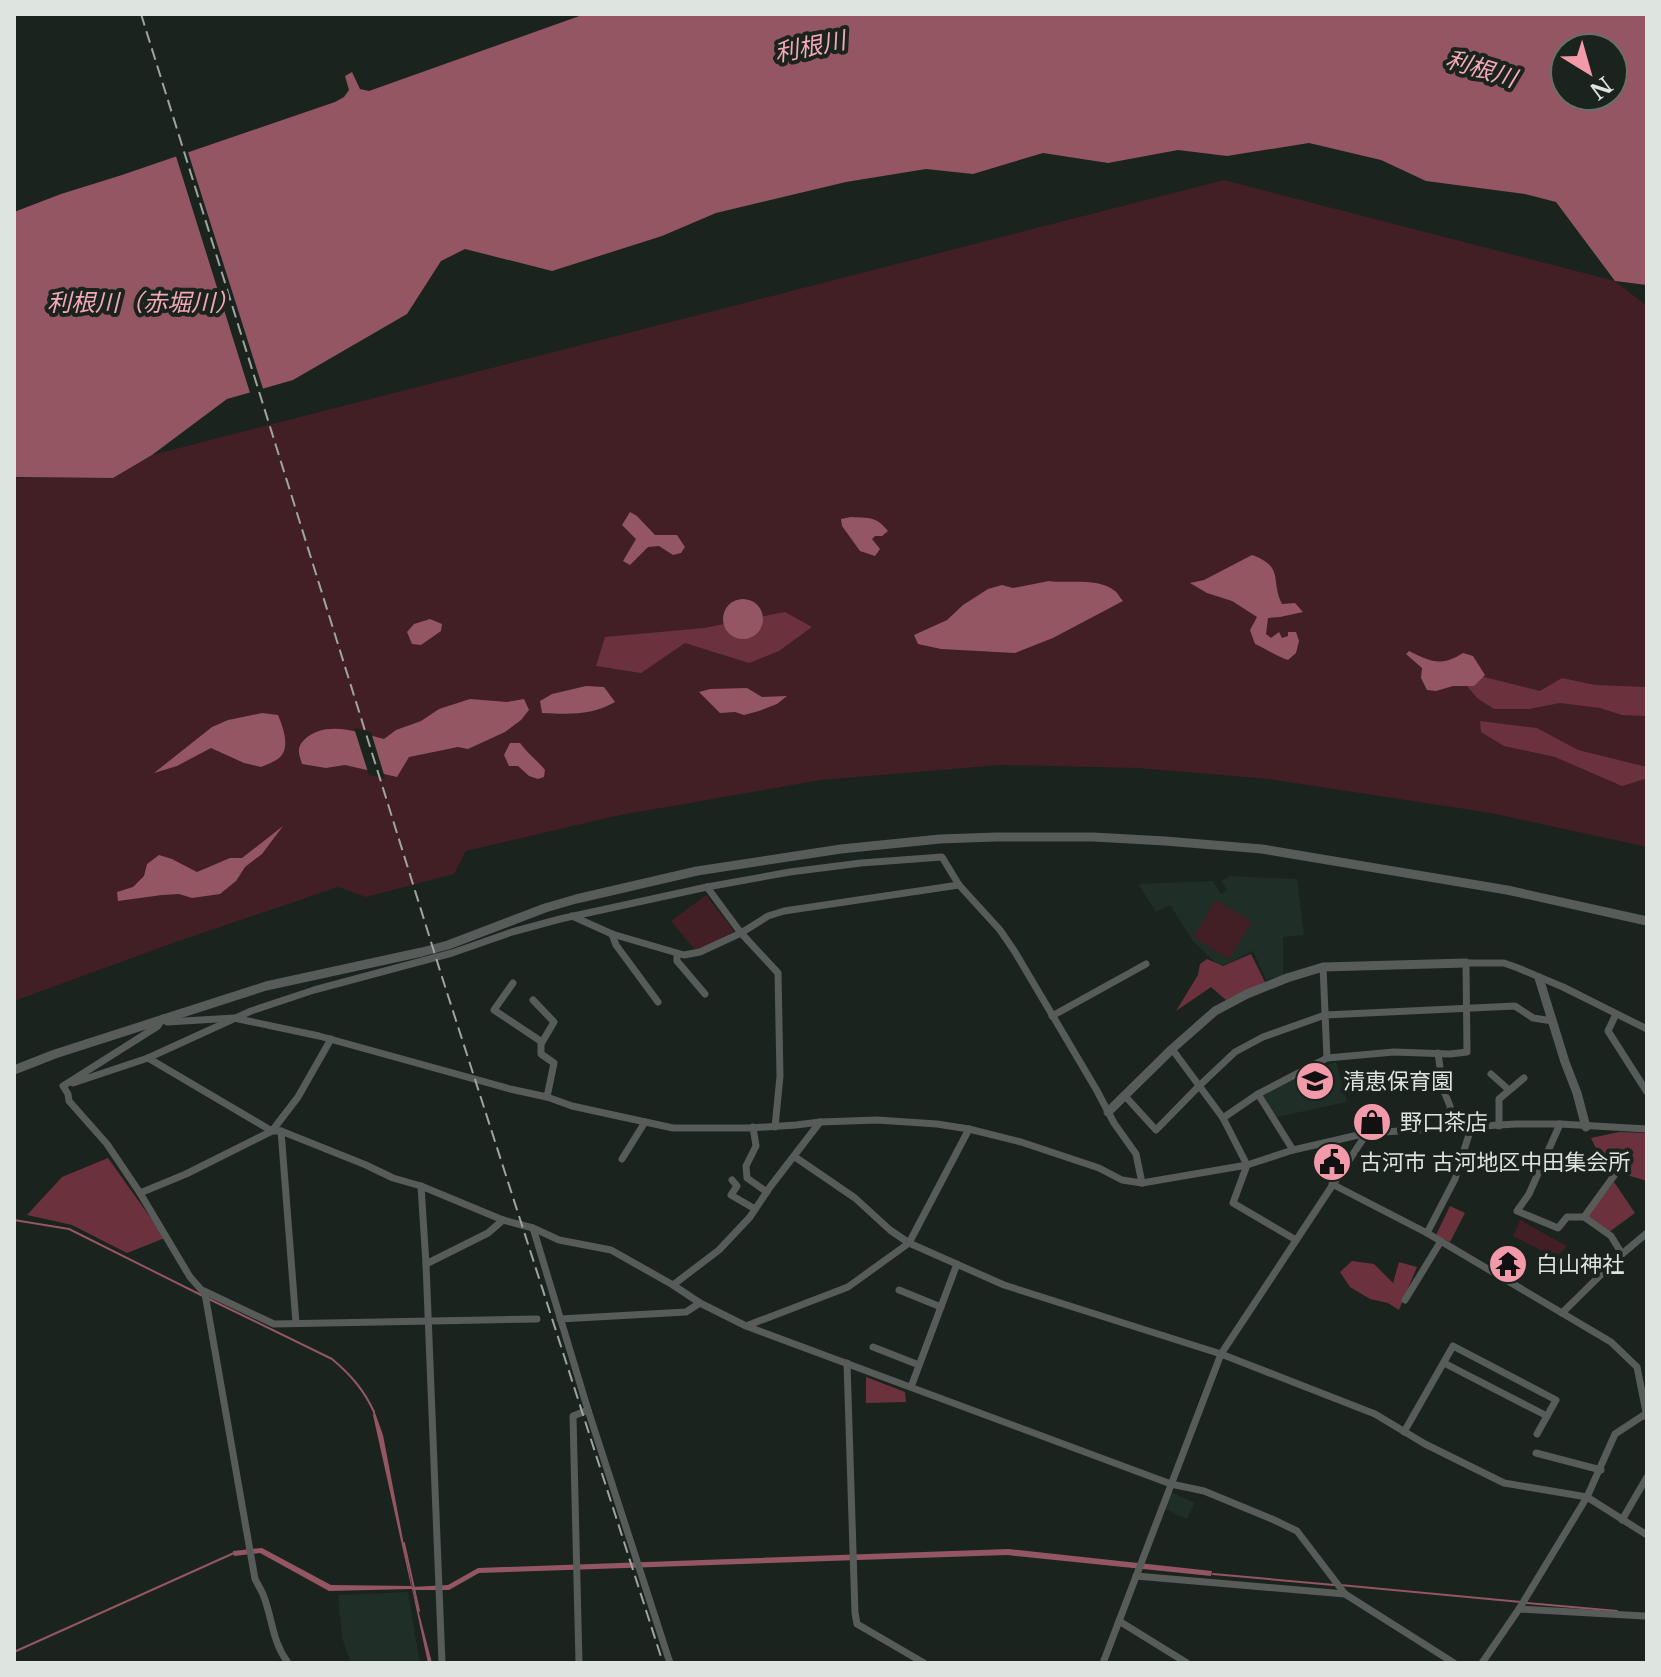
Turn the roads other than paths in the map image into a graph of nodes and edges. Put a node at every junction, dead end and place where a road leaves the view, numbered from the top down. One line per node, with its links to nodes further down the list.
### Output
1 (959, 885): 2 (street); 5 (street); 19 (street)
2 (707, 887): 3 (street); 5 (street)
3 (572, 916): 6 (street); 21 (street)
4 (1647, 921): 20 (street)
5 (741, 933): 7 (street); 47 (street)
6 (612, 934): 7 (street); 15 (street)
7 (677, 954): 13 (street)
8 (1466, 963): 10 (street); 11 (street); 16 (street)
9 (1146, 964): 19 (street)
10 (1323, 967): 18 (street); 26 (street)
11 (1539, 978): 17 (street); 22 (street)
12 (513, 983): 25 (street)
13 (705, 994)
14 (533, 1000): 25 (street)
15 (658, 1002)
16 (1468, 1007): 18 (street); 22 (street); 27 (street)
17 (1616, 1014): 23 (street); 36 (street)
18 (1325, 1015): 29 (street); 34 (street)
19 (1052, 1016): 40 (street)
20 (163, 1018): 21 (street); 30 (street); 33 (street)
21 (234, 1018): 24 (street); 28 (street)
22 (1553, 1021): 48 (street)
23 (1647, 1029)
24 (331, 1039): 39 (street); 53 (street)
25 (542, 1042): 39 (street)
26 (1172, 1049): 34 (street); 38 (street)
27 (1438, 1053): 29 (street); 51 (street)
28 (148, 1058): 33 (street); 53 (street)
29 (1327, 1058): 37 (street)
30 (14, 1070)
31 (1491, 1074): 35 (street)
32 (1524, 1078): 35 (street)
33 (63, 1086): 65 (street)
34 (1199, 1086): 38 (street); 41 (street)
35 (1509, 1090): 45 (street)
36 (1647, 1092)
37 (1258, 1094): 41 (street); 55 (street)
38 (1125, 1096): 40 (street)
39 (547, 1097): 42 (street)
40 (1108, 1112): 61 (street)
41 (1223, 1118): 58 (street)
42 (645, 1122): 46 (street); 57 (street)
43 (820, 1122): 47 (street); 50 (street); 56 (street)
44 (1560, 1124): 45 (street); 48 (street); 67 (street)
45 (1499, 1126): 49 (street)
46 (753, 1127): 47 (street); 64 (street)
47 (775, 1127)
48 (1586, 1127): 52 (street)
49 (1471, 1128): 51 (street); 70 (street)
50 (969, 1129): 61 (street); 74 (street)
51 (1451, 1129): 54 (street)
52 (1647, 1129)
53 (276, 1131): 63 (street); 65 (street); 88 (street)
54 (1367, 1133): 55 (street); 62 (street)
55 (1293, 1150): 58 (street)
56 (795, 1157): 64 (street); 74 (street)
57 (622, 1159)
58 (1247, 1165): 61 (street); 72 (street)
59 (1616, 1173): 67 (street)
60 (732, 1180): 66 (street)
61 (1142, 1183)
62 (1332, 1184): 70 (street); 72 (street)
63 (421, 1186): 68 (street); 76 (street)
64 (767, 1192): 66 (street)
65 (140, 1193): 80 (street)
66 (755, 1209): 78 (street)
67 (1584, 1217): 75 (street)
68 (503, 1220): 69 (street); 76 (street)
69 (533, 1228): 78 (street); 86 (street)
70 (1427, 1233): 73 (street)
71 (1647, 1233): 75 (street)
72 (1296, 1240): 91 (street)
73 (1441, 1241): 81 (street); 84 (street)
74 (909, 1243): 77 (street); 89 (street)
75 (1622, 1254): 84 (street)
76 (426, 1264): 87 (street)
77 (957, 1264): 83 (street); 91 (street)
78 (673, 1285): 82 (street)
79 (899, 1290): 83 (street)
80 (204, 1295): 88 (street); 114 (street)
81 (1405, 1300)
82 (700, 1303): 86 (street); 89 (street)
83 (941, 1307): 94 (street)
84 (1562, 1313): 97 (street)
85 (537, 1319): 87 (street)
86 (560, 1319): 96 (street)
87 (428, 1320): 88 (street); 115 (street)
88 (296, 1323)
89 (746, 1326): 92 (street)
90 (873, 1347): 94 (street)
91 (1221, 1354): 99 (street); 104 (street)
92 (847, 1363): 95 (street); 113 (street)
93 (1444, 1363): 98 (street); 98 (street); 99 (street)
94 (919, 1365): 95 (street)
95 (911, 1387): 104 (street)
96 (588, 1410): 116 (street); 117 (street)
97 (1647, 1415): 102 (street)
98 (1547, 1416): 100 (street)
99 (1404, 1432): 105 (street)
100 (1537, 1434)
101 (1536, 1453): 102 (street)
102 (1601, 1470): 105 (street)
103 (1647, 1479): 106 (street)
104 (1171, 1484): 108 (street); 109 (street)
105 (1587, 1497): 106 (street); 110 (street)
106 (1622, 1520): 107 (street)
107 (1647, 1535)
108 (1136, 1576): 109 (street); 112 (street)
109 (1345, 1594): 121 (street)
110 (1519, 1609): 111 (street); 122 (street)
111 (1644, 1616)
112 (1119, 1621): 119 (street); 120 (street)
113 (913, 1660): 118 (street)
114 (288, 1663)
115 (442, 1663)
116 (579, 1663)
117 (670, 1663)
118 (924, 1663)
119 (1103, 1663)
120 (1187, 1663)
121 (1454, 1663)
122 (1482, 1663)

